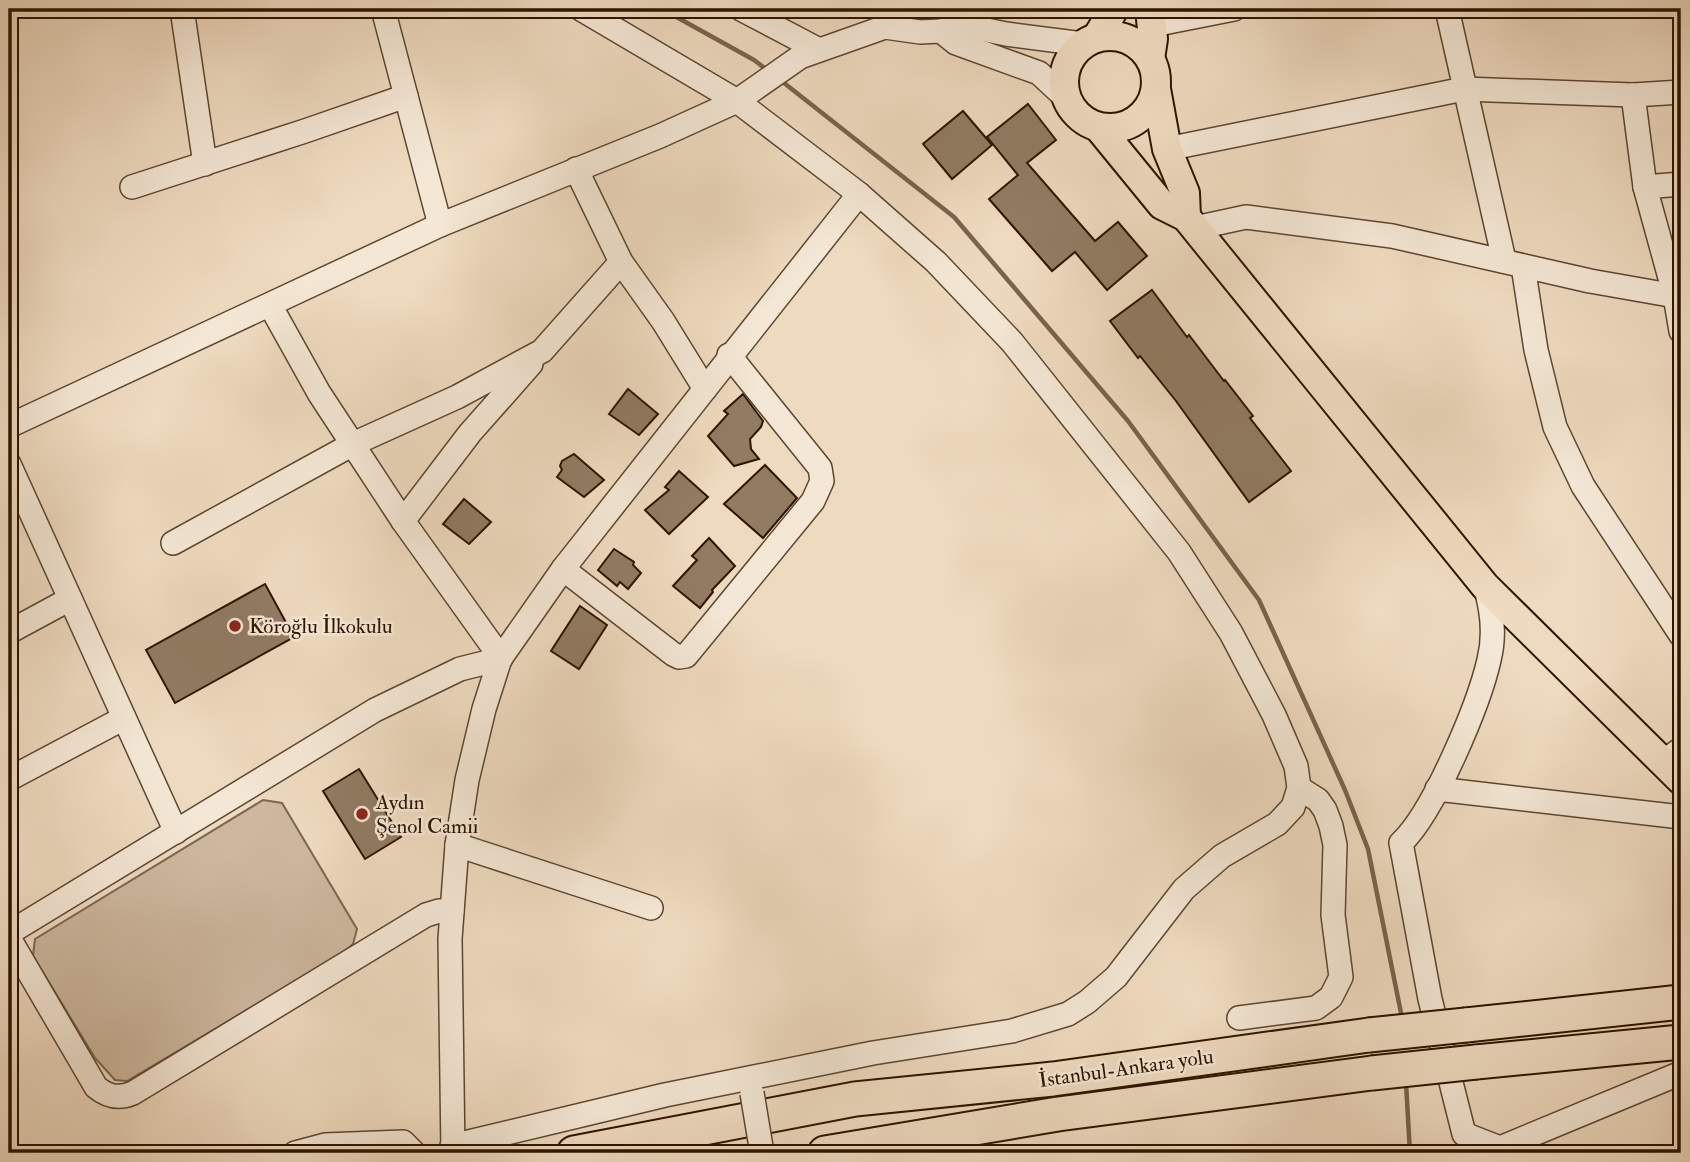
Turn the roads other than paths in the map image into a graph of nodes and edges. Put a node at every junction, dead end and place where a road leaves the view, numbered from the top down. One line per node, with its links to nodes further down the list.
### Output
1 (182, 9): 23 (street)
2 (383, 9): 19 (street)
3 (581, 9): 17 (street)
4 (741, 9): 12 (street)
5 (1114, 9): 11 (main road)
6 (1234, 9): 8 (street)
7 (1447, 9): 15 (street)
8 (1151, 17): 13 (main road)
9 (883, 18): 10 (street); 12 (street)
10 (941, 31): 11 (street); 20 (street)
11 (1090, 41): 13 (main road); 20 (main road)
12 (809, 54): 17 (street)
13 (1150, 59): 14 (main road)
14 (1156, 89): 21 (main road); 22 (main road)
15 (1464, 89): 18 (street); 22 (street); 32 (street)
16 (1681, 92): 18 (street)
17 (746, 95): 24 (street); 28 (street)
18 (1633, 95): 27 (street)
19 (406, 96): 23 (street); 30 (street)
20 (1066, 98): 21 (main road)
21 (1099, 128): 29 (main road)
22 (1167, 149): 29 (main road)
23 (205, 164): 26 (street)
24 (576, 169): 30 (street); 31 (street)
25 (1681, 184): 27 (street)
26 (132, 187)
27 (1645, 187): 33 (street)
28 (859, 194): 37 (street); 53 (street)
29 (1191, 223): 32 (street); 45 (main road)
30 (440, 225): 34 (street)
31 (621, 262): 36 (street); 38 (street)
32 (1513, 263): 33 (street); 48 (street)
33 (1678, 296): 35 (street)
34 (270, 305): 39 (street); 40 (street)
35 (1681, 331)
36 (542, 351): 40 (street); 42 (street)
37 (729, 355): 38 (street); 44 (street)
38 (705, 389): 44 (street)
39 (9, 426)
40 (353, 444): 42 (street); 43 (street)
41 (9, 464): 46 (street)
42 (403, 521): 49 (street)
43 (173, 543)
44 (562, 569): 49 (street)
45 (1485, 586): 51 (main road); 54 (street)
46 (70, 599): 47 (street); 50 (street)
47 (9, 632)
48 (1681, 635)
49 (500, 658): 56 (street); 57 (street)
50 (124, 718): 52 (street); 56 (street)
51 (1675, 764)
52 (9, 779)
53 (1298, 788): 62 (street); 66 (street)
54 (1437, 789): 55 (street); 68 (street)
55 (1681, 817)
56 (176, 832): 60 (street)
57 (457, 845): 58 (street); 59 (street)
58 (651, 908)
59 (452, 911): 60 (street); 66 (street)
60 (9, 936)
61 (1681, 1002): 71 (highway, İstanbul-Ankara yolu, bridge)
62 (1239, 1018)
63 (1681, 1042): 67 (highway, İstanbul-Ankara yolu, bridge)
64 (1681, 1073): 68 (street)
65 (752, 1093): 72 (street, bridge)
66 (452, 1150)
67 (859, 1150): 73 (highway, İstanbul-Ankara yolu)
68 (1501, 1151)
69 (295, 1153): 70 (street)
70 (414, 1153)
71 (575, 1153)
72 (762, 1153)
73 (825, 1153)

